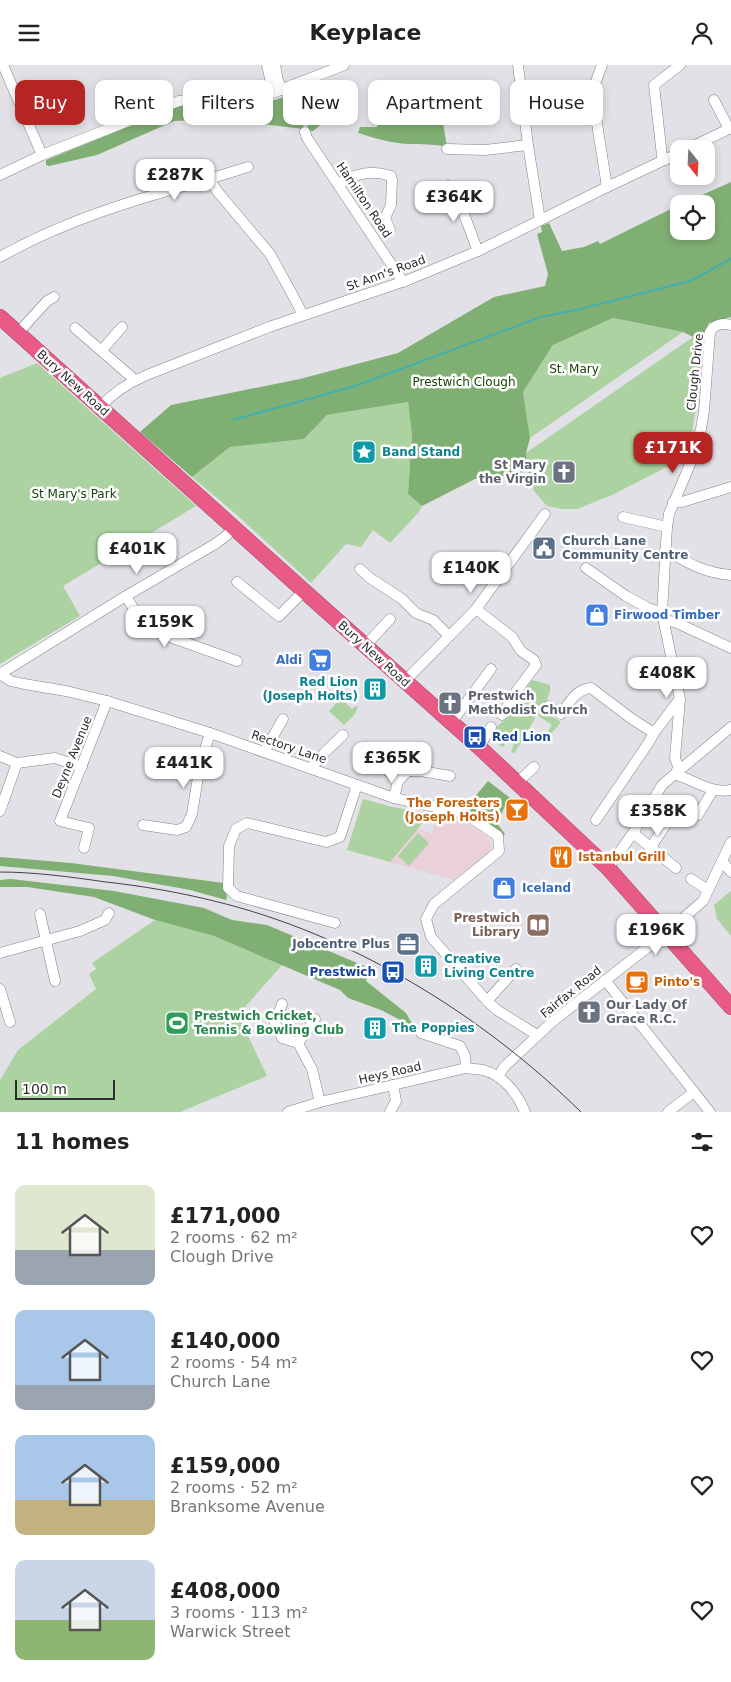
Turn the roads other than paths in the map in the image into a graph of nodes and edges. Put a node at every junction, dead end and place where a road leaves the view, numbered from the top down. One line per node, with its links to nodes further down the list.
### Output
1 (3, 65): 19 (street)
2 (267, 65): 8 (street)
3 (275, 65): 10 (street)
4 (344, 65): 9 (street)
5 (518, 65): 17 (street)
6 (602, 65): 27 (street)
7 (680, 65): 21 (street)
8 (270, 80)
9 (307, 80)
10 (283, 90): 11 (street)
11 (273, 94)
12 (183, 100): 19 (street)
13 (714, 100): 14 (street)
14 (730, 128): 16 (street)
15 (305, 132): 25 (street, Hamilton Road)
16 (705, 140)
17 (528, 145): 18 (street); 28 (street)
18 (447, 149)
19 (42, 155): 23 (street)
20 (670, 158): 21 (street, St Ann's Road)
21 (665, 160): 27 (street, St Ann's Road)
22 (248, 167): 24 (street)
23 (0, 175)
24 (209, 179): 31 (street); 34 (street)
25 (339, 184): 29 (street); 32 (street, Hamilton Road)
26 (448, 186): 30 (street)
27 (607, 187): 28 (street, St Ann's Road)
28 (540, 221): 30 (street, St Ann's Road)
29 (390, 230)
30 (478, 251): 32 (street, St Ann's Road)
31 (0, 257)
32 (403, 281): 34 (street, St Ann's Road)
33 (54, 297): 39 (street)
34 (301, 316): 41 (street, St Ann's Road)
35 (0, 317): 39 (highway, Bury New Road)
36 (731, 325): 44 (street, Clough Drive)
37 (122, 327): 40 (street)
38 (75, 328): 40 (street)
39 (18, 333): 42 (highway, Bury New Road)
40 (102, 350): 41 (street)
41 (135, 380): 42 (street, St Ann's Road)
42 (100, 407): 47 (highway, Bury New Road)
43 (731, 487): 44 (street)
44 (673, 502): 48 (street, Clough Drive)
45 (545, 513): 56 (street)
46 (623, 517): 48 (street)
47 (234, 527): 54 (highway, Bury New Road); 55 (street)
48 (667, 527): 49 (street, Clough Drive)
49 (665, 550): 52 (street); 57 (street, Clough Drive)
50 (586, 568): 57 (street)
51 (360, 569): 59 (street)
52 (731, 575)
53 (237, 581): 54 (street)
54 (304, 591): 60 (highway, Bury New Road)
55 (126, 596): 62 (street); 64 (street)
56 (476, 609): 59 (street); 69 (street)
57 (663, 618): 61 (street); 66 (street, Clough Drive)
58 (390, 619): 60 (street)
59 (449, 636): 65 (street)
60 (366, 645): 65 (highway, Bury New Road)
61 (731, 648)
62 (237, 661)
63 (490, 669): 71 (street)
64 (0, 674): 67 (street, Rectory Lane)
65 (405, 681): 71 (highway, Bury New Road)
66 (680, 699): 75 (street); 87 (street, Clough Drive)
67 (108, 701): 74 (street, Rectory Lane); 83 (street, Deyne Avenue)
68 (549, 706): 75 (street)
69 (502, 715)
70 (283, 719): 79 (street)
71 (451, 723): 77 (highway, Bury New Road)
72 (491, 727): 77 (street)
73 (731, 727): 87 (street)
74 (210, 733): 79 (street, Rectory Lane); 99 (street)
75 (654, 733): 98 (street)
76 (343, 735): 85 (street)
77 (479, 747): 90 (highway, Bury New Road)
78 (404, 751): 86 (street)
79 (264, 752): 85 (street, Rectory Lane)
80 (0, 756): 81 (street)
81 (18, 763): 83 (street); 97 (street)
82 (372, 763): 89 (street)
83 (82, 767): 103 (street, Deyne Avenue)
84 (534, 767): 90 (street)
85 (311, 768): 91 (street, Rectory Lane)
86 (412, 771): 88 (street); 89 (street)
87 (676, 775): 92 (street); 100 (street)
88 (450, 776)
89 (398, 781): 94 (street)
90 (518, 782): 106 (highway, Bury New Road)
91 (357, 785): 94 (street, Rectory Lane); 112 (street)
92 (713, 790): 93 (street); 96 (street)
93 (731, 791)
94 (394, 798): 121 (street, Rectory Lane)
95 (676, 809): 102 (street)
96 (689, 809)
97 (0, 811)
98 (596, 820)
99 (143, 825)
100 (633, 833): 102 (street); 106 (street)
101 (731, 842): 104 (street, Fairfax Road)
102 (651, 847): 105 (street)
103 (84, 848)
104 (722, 861): 107 (street); 109 (street, Fairfax Road)
105 (669, 866)
106 (608, 867): 113 (highway, Bury New Road)
107 (731, 872)
108 (691, 879): 109 (street)
109 (708, 890): 113 (street, Fairfax Road)
110 (109, 913): 114 (street)
111 (40, 914): 114 (street)
112 (335, 923)
113 (666, 933): 117 (street, Fairfax Road); 120 (highway, Bury New Road)
114 (45, 940): 115 (street); 118 (street)
115 (0, 953)
116 (516, 969): 121 (street)
117 (605, 980): 126 (street, Fairfax Road); 131 (street)
118 (55, 981)
119 (1, 995): 124 (street)
120 (728, 998)
121 (487, 1001): 126 (street, Rectory Lane)
122 (282, 1004): 127 (street)
123 (315, 1019): 127 (street)
124 (10, 1022)
125 (421, 1033): 128 (street)
126 (537, 1035): 129 (street, Fairfax Road)
127 (298, 1043): 132 (street)
128 (466, 1069): 129 (street, Heys Road); 130 (street, Heys Road)
129 (498, 1077): 135 (street)
130 (393, 1085): 132 (street, Heys Road); 134 (street)
131 (694, 1092): 136 (street); 137 (street)
132 (320, 1102): 133 (street, Heys Road)
133 (288, 1112)
134 (390, 1112)
135 (525, 1112)
136 (668, 1112)
137 (710, 1112)

